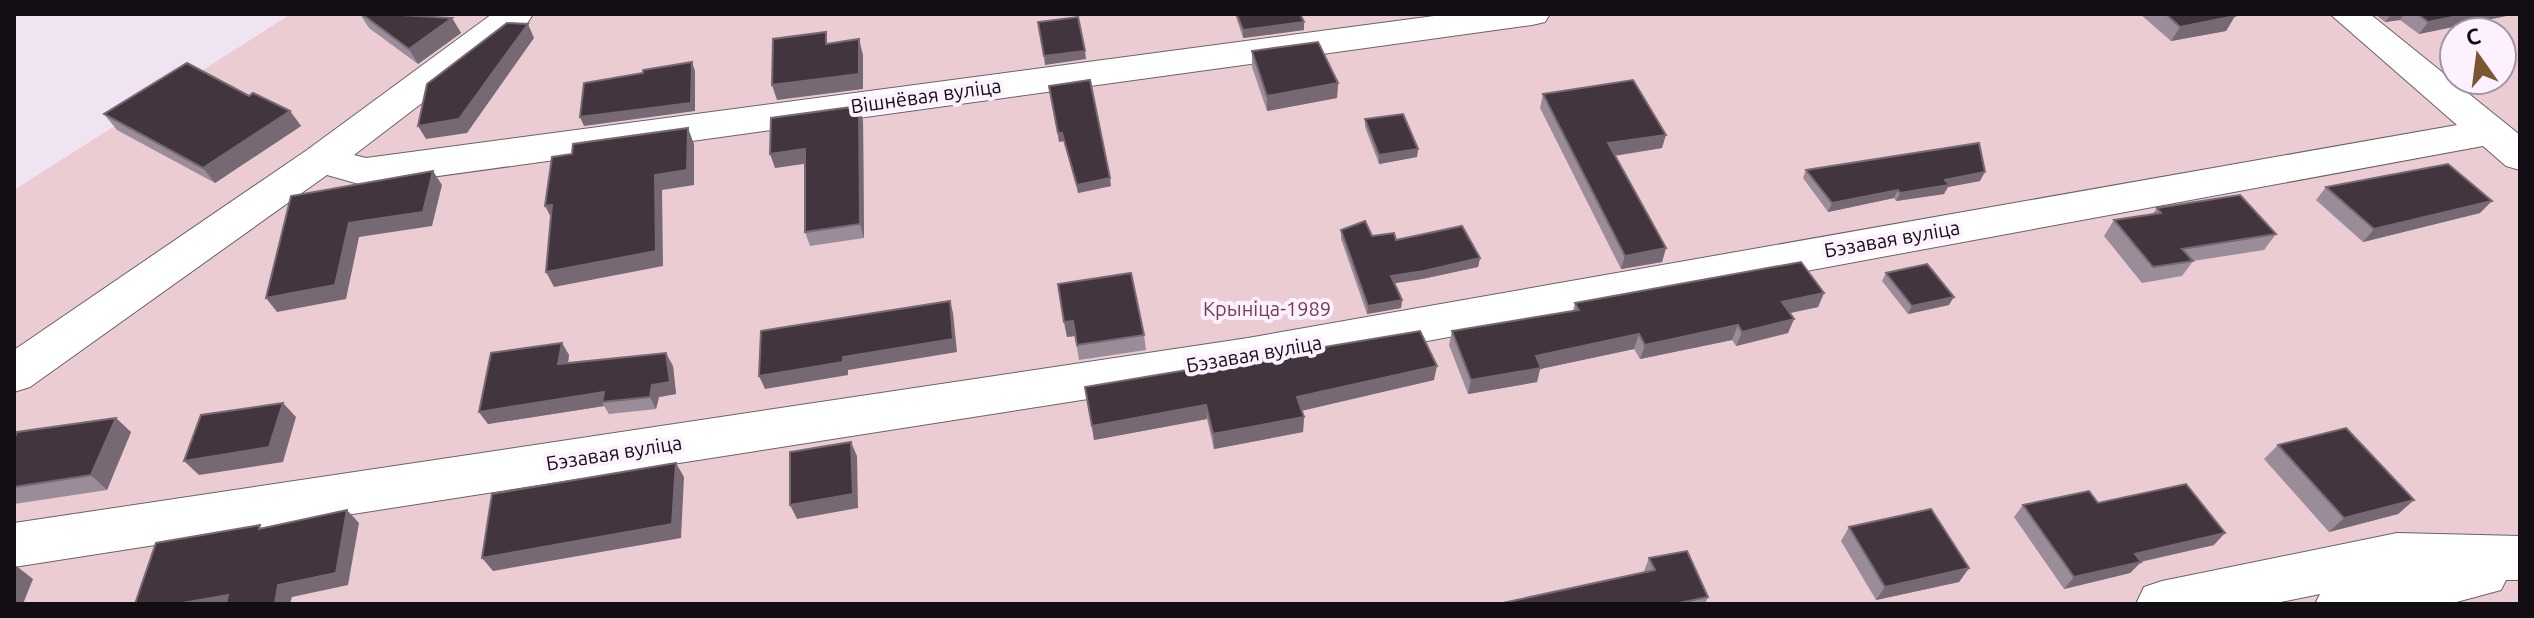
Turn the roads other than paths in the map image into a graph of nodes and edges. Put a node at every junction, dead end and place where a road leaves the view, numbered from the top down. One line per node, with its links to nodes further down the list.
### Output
1 (515, 14): 5 (street)
2 (1532, 14): 5 (street, Вішнёвая вуліца)
3 (2348, 14): 4 (street)
4 (2505, 144): 7 (street, Бэзавая вуліца)
5 (321, 160): 6 (street)
6 (14, 374)
7 (14, 545)
8 (2520, 558): 10 (street)
9 (2520, 566): 11 (street)
10 (2162, 604)
11 (2341, 604)

